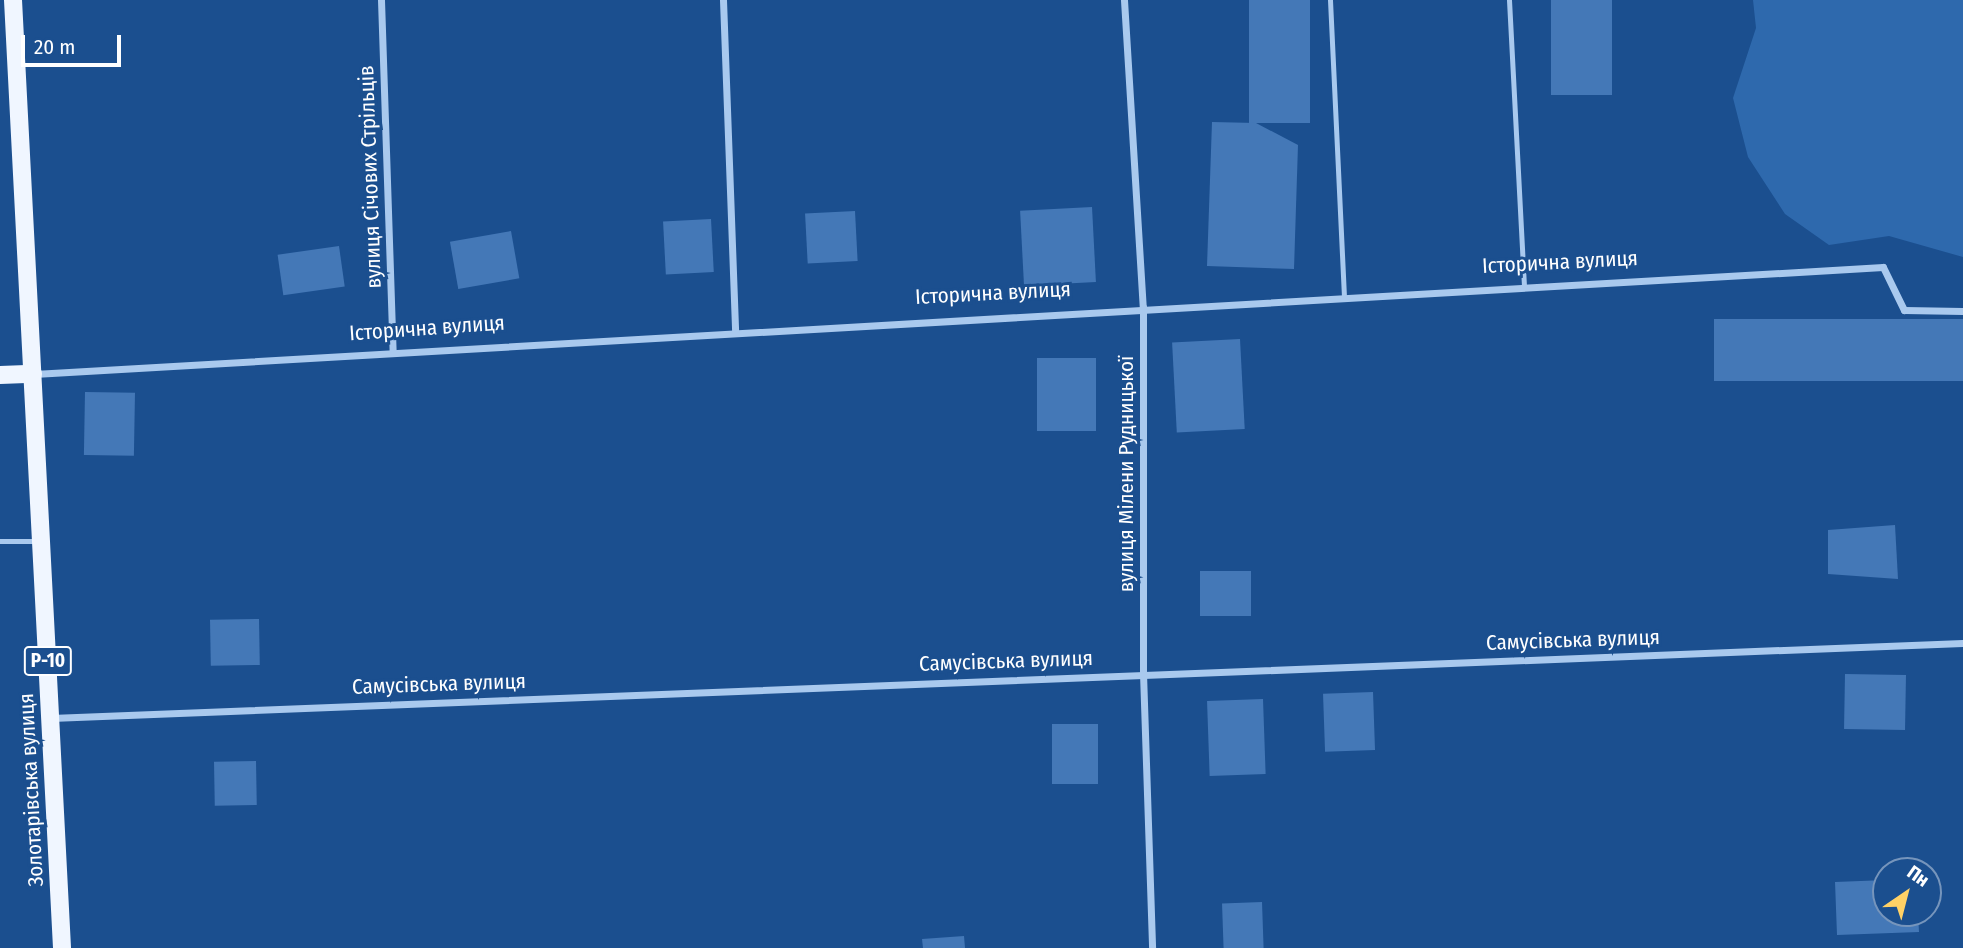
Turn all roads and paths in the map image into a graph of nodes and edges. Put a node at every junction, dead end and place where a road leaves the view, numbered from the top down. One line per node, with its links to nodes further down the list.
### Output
1 (13, 0): 13 (main road, Золотарівська вулиця / Р-10)
2 (381, 0): 12 (street, вулиця Січових Стрільців)
3 (723, 0): 11 (street)
4 (1124, 0): 9 (street, вулиця Мілени Рудницької)
5 (1330, 0): 8 (lane)
6 (1508, 0): 7 (lane)
7 (1524, 286): 8 (street, Історична вулиця); 10 (street, Історична вулиця)
8 (1344, 296): 9 (street, Історична вулиця)
9 (1143, 307): 11 (street, Історична вулиця); 18 (street, вулиця Мілени Рудницької)
10 (1963, 311)
11 (735, 331): 12 (street, Історична вулиця)
12 (393, 353): 13 (street, Історична вулиця)
13 (33, 374): 14 (main road, Історична вулиця); 16 (main road, Золотарівська вулиця / Р-10)
14 (0, 375)
15 (0, 541): 16 (lane)
16 (42, 541): 19 (main road, Золотарівська вулиця / Р-10)
17 (1963, 643): 18 (street, Самусівська вулиця)
18 (1143, 673): 19 (street, Самусівська вулиця); 21 (street, вулиця Мілени Рудницької)
19 (51, 718): 20 (main road, Золотарівська вулиця / Р-10)
20 (62, 948)
21 (1152, 948)

